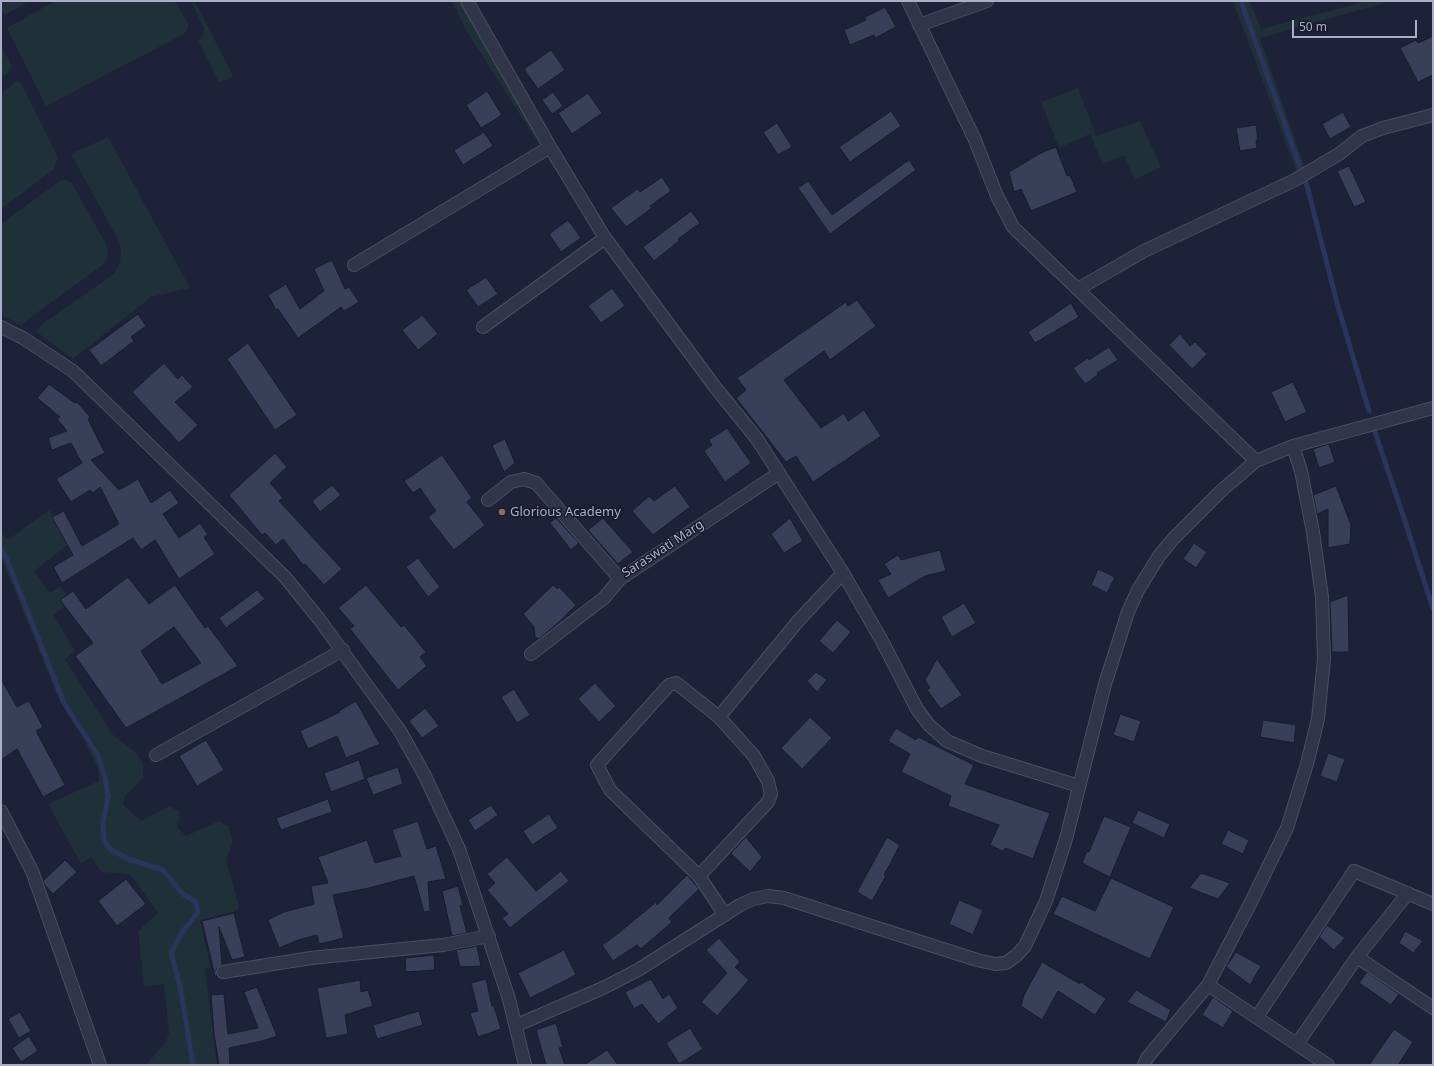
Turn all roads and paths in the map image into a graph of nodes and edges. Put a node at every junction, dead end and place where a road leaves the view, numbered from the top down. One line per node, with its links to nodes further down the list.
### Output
1 (467, 1): 6 (street)
2 (908, 1): 4 (street)
3 (987, 1): 4 (street)
4 (919, 25): 9 (street)
5 (1433, 115): 9 (street)
6 (550, 147): 7 (street); 8 (street)
7 (605, 238): 11 (street); 15 (street)
8 (354, 265)
9 (1078, 289): 14 (street)
10 (1, 327): 19 (street)
11 (483, 327)
12 (1433, 408): 13 (street)
13 (1293, 446): 14 (street); 32 (street)
14 (1256, 461): 23 (street)
15 (779, 473): 17 (street); 18 (street, Saraswati Marg)
16 (488, 500): 18 (street, Saraswati Marg)
17 (843, 573): 21 (street); 23 (street)
18 (620, 579): 20 (street)
19 (343, 650): 22 (street); 29 (street)
20 (531, 654)
21 (719, 717): 25 (street); 25 (street)
22 (156, 755)
23 (1079, 786): 28 (street)
24 (1, 811): 37 (street)
25 (699, 876): 28 (street)
26 (1408, 893): 27 (street); 30 (street); 34 (street)
27 (1433, 904)
28 (725, 915): 35 (street)
29 (489, 936): 31 (street); 35 (street)
30 (1357, 957): 33 (street); 36 (street)
31 (223, 972)
32 (1208, 985): 34 (street); 39 (street)
33 (1433, 1008)
34 (1256, 1017): 36 (street)
35 (517, 1025): 38 (street)
36 (1297, 1044): 40 (street)
37 (100, 1065)
38 (525, 1065)
39 (1144, 1065)
40 (1328, 1065)

